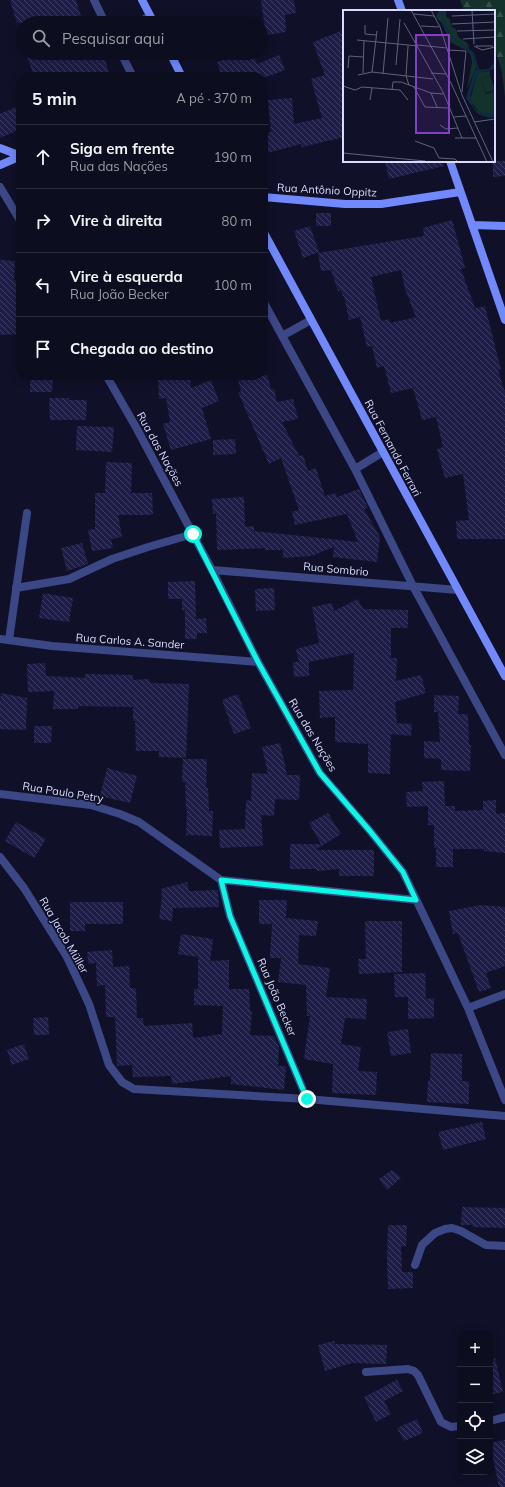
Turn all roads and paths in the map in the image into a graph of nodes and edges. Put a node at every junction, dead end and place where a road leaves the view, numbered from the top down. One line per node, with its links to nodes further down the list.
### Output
1 (94, 0): 5 (street)
2 (142, 0): 6 (main road)
3 (398, 0): 4 (main road)
4 (402, 10)
5 (102, 16)
6 (150, 16)
7 (124, 60): 9 (street)
8 (174, 60): 10 (main road)
9 (130, 72)
10 (180, 72)
11 (0, 148): 12 (main road)
12 (16, 154)
13 (16, 158): 15 (main road)
14 (450, 162): 17 (main road)
15 (0, 165)
16 (0, 187): 19 (street)
17 (460, 192): 18 (main road, Rua Antônio Oppitz); 20 (main road)
18 (268, 197)
19 (16, 214)
20 (472, 225): 21 (main road); 25 (main road)
21 (505, 226)
22 (268, 240): 24 (main road, Rua Fernando Ferrari)
23 (268, 310): 26 (street)
24 (311, 320): 26 (street); 28 (main road, Rua Fernando Ferrari)
25 (505, 320)
26 (282, 336): 29 (street)
27 (109, 380): 31 (street, Rua das Nações)
28 (383, 452): 29 (street); 35 (main road, Rua Fernando Ferrari)
29 (355, 469): 33 (street)
30 (27, 513): 34 (street)
31 (193, 534): 32 (street, Rua das Nações); 34 (street)
32 (212, 570): 33 (street, Rua Sombrio); 38 (street, Rua das Nações)
33 (413, 586): 35 (street, Rua Sombrio); 40 (street)
34 (16, 588): 37 (street)
35 (458, 590): 39 (main road, Rua Fernando Ferrari)
36 (0, 639): 37 (street, Rua Carlos A. Sander)
37 (9, 640): 38 (street, Rua Carlos A. Sander)
38 (258, 662): 44 (street, Rua das Nações)
39 (505, 676)
40 (505, 755)
41 (0, 794): 43 (street, Rua Paulo Petry)
42 (0, 857): 47 (street, Rua Jacob Müller)
43 (221, 880): 44 (street); 47 (street, Rua João Becker)
44 (416, 900): 46 (street, Rua das Nações)
45 (505, 994): 46 (street)
46 (468, 1008): 48 (street, Rua das Nações)
47 (307, 1099): 49 (street)
48 (505, 1100)
49 (505, 1116)
50 (505, 1246): 51 (street)
51 (415, 1265)
52 (366, 1372): 55 (street)
53 (505, 1418): 54 (street)
54 (493, 1420)
55 (457, 1426)

